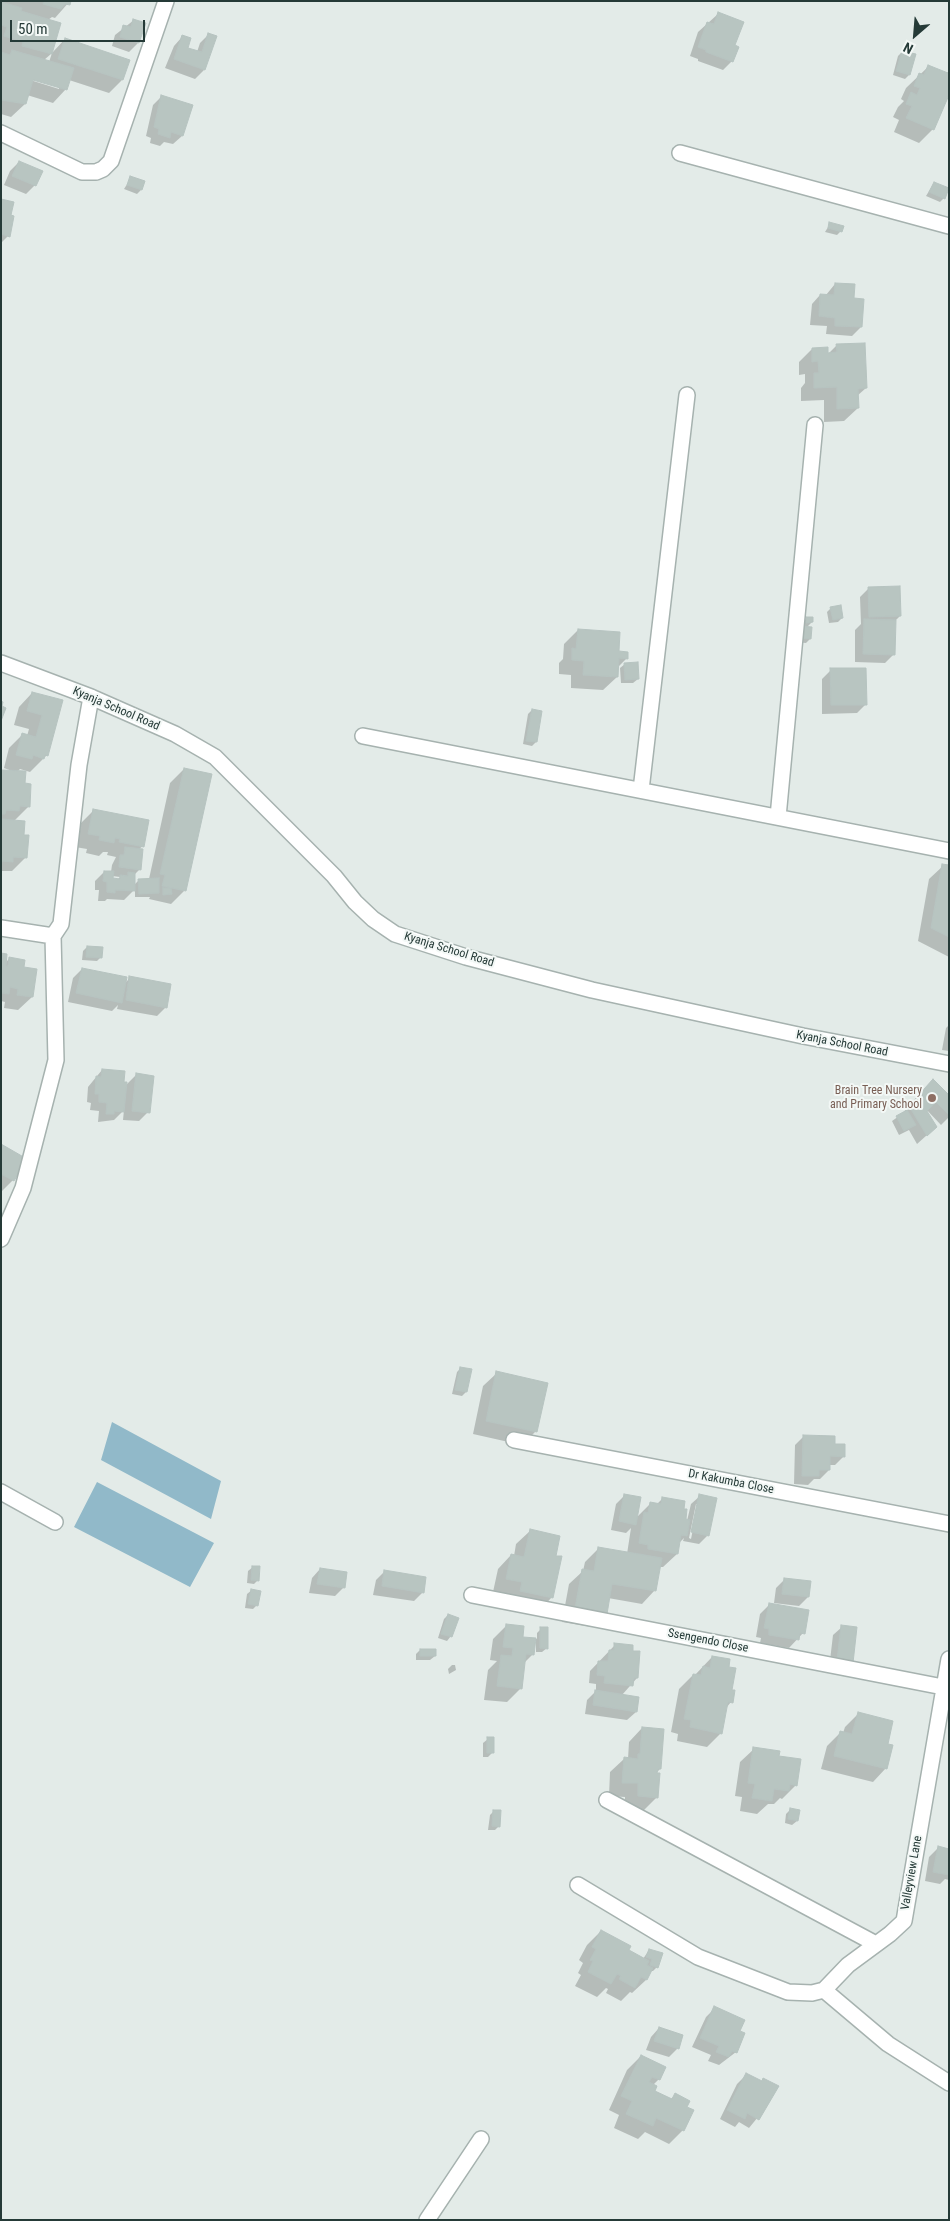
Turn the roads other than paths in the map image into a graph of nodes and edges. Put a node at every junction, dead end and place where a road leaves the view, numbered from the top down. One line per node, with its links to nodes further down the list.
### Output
1 (166, 1): 2 (street)
2 (1, 133)
3 (680, 153): 4 (street)
4 (949, 226)
5 (687, 396): 10 (street)
6 (814, 425): 11 (street)
7 (1, 663): 8 (street, Kyanja School Road)
8 (91, 697): 14 (street); 15 (street, Kyanja School Road)
9 (363, 736): 10 (street)
10 (641, 790): 11 (street)
11 (778, 817): 12 (street)
12 (949, 851)
13 (1, 928): 14 (street)
14 (52, 936): 16 (street)
15 (949, 1064)
16 (1, 1239)
17 (514, 1440): 20 (street, Dr Kakumba Close)
18 (1, 1492): 19 (street)
19 (55, 1522)
20 (949, 1524)
21 (472, 1595): 23 (street, Ssengendo Close)
22 (949, 1660): 23 (street, Valleyview Lane)
23 (944, 1687): 26 (street, Valleyview Lane)
24 (607, 1800): 26 (street)
25 (578, 1885): 27 (street)
26 (876, 1944): 27 (street, Valleyview Lane)
27 (824, 1990): 28 (street)
28 (949, 2083)
29 (481, 2139): 30 (street)
30 (427, 2220)

